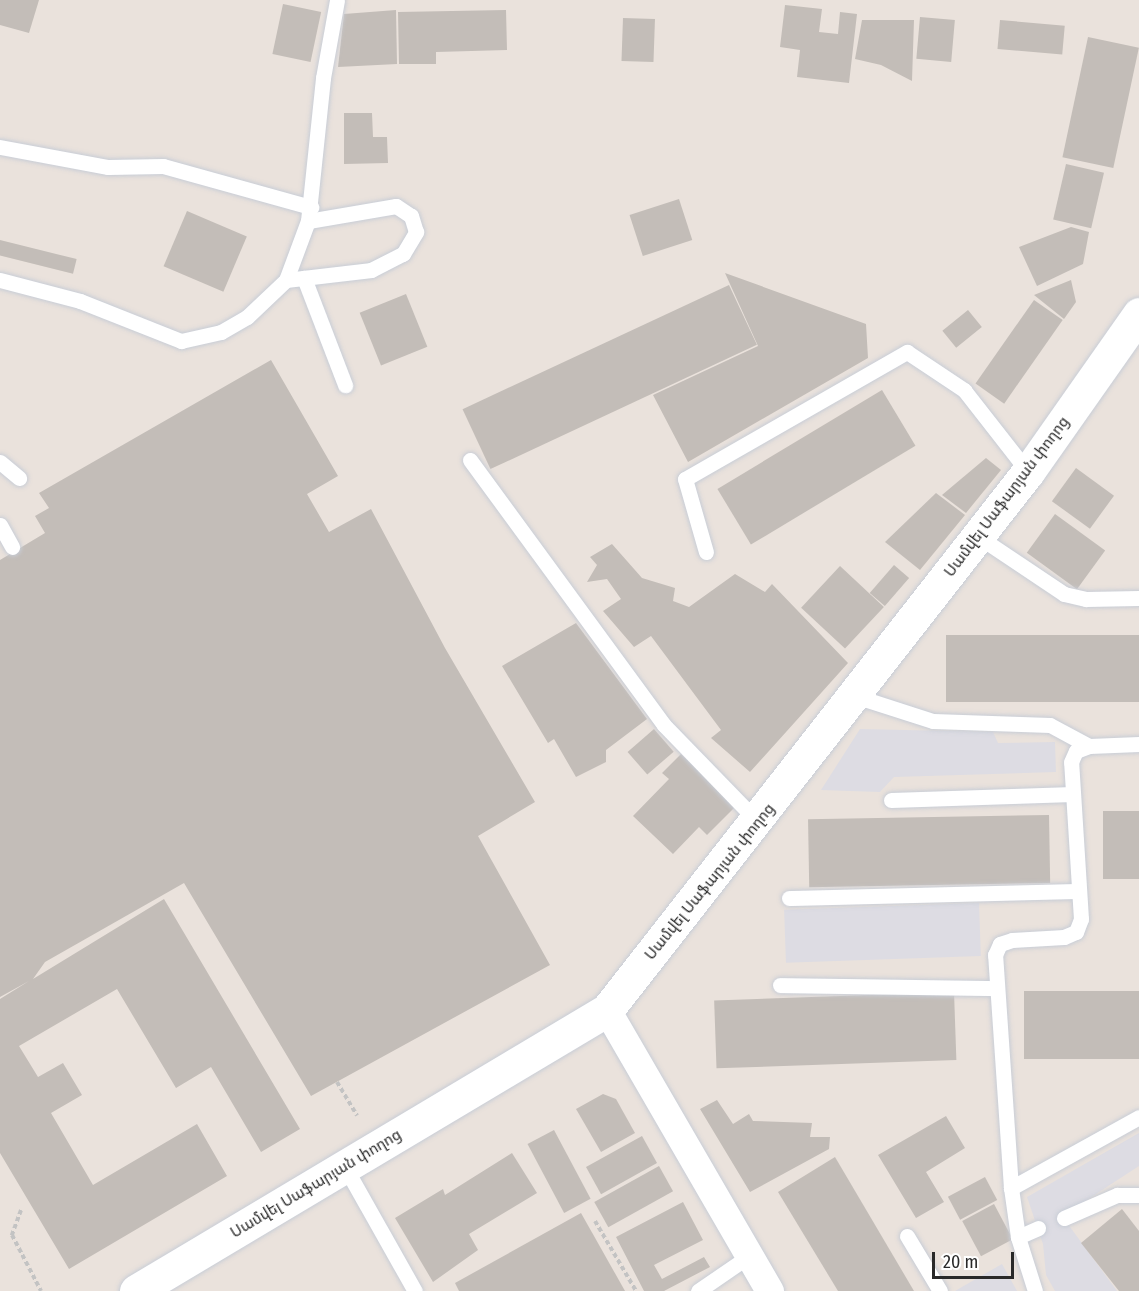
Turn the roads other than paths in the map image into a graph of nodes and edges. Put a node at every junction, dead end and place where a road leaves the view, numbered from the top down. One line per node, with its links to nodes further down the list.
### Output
1 (337, 0): 3 (lane)
2 (0, 147): 3 (lane)
3 (309, 214): 4 (lane); 6 (lane)
4 (303, 278): 6 (lane); 8 (lane)
5 (0, 280): 6 (lane)
6 (286, 280)
7 (1139, 314): 11 (main road, Սամվել Սաֆարյան փողոց)
8 (345, 385)
9 (470, 460): 23 (lane)
10 (0, 462): 12 (lane)
11 (1028, 472): 14 (main road, Սամվել Սաֆարյան փողոց); 16 (lane)
12 (20, 478)
13 (0, 525): 15 (lane)
14 (978, 537): 17 (lane); 18 (main road, Սամվել Սաֆարյան փողոց)
15 (12, 547)
16 (706, 552)
17 (1139, 598)
18 (855, 696): 20 (lane); 23 (main road, Սամվել Սաֆարյան փողոց)
19 (1139, 744): 20 (lane)
20 (1089, 746): 21 (lane)
21 (1073, 794): 22 (lane); 24 (lane)
22 (891, 800)
23 (758, 822): 28 (main road, Սամվել Սաֆարյան փողոց)
24 (1079, 891): 25 (lane); 27 (lane)
25 (789, 898)
26 (780, 985): 27 (lane)
27 (997, 988): 31 (lane)
28 (607, 1010): 30 (main road, Սամվել Սաֆարյան փողոց); 37 (street)
29 (1139, 1118): 31 (lane)
30 (345, 1167): 38 (main road, Սամվել Սաֆարյան փողոց); 39 (lane)
31 (1011, 1188): 36 (lane)
32 (1139, 1195): 33 (lane)
33 (1064, 1218)
34 (1038, 1228): 36 (lane)
35 (907, 1236): 42 (lane)
36 (1018, 1238): 43 (lane)
37 (749, 1256): 40 (lane); 41 (street)
38 (136, 1291)
39 (415, 1291)
40 (698, 1291)
41 (770, 1291)
42 (940, 1291)
43 (1035, 1291)

